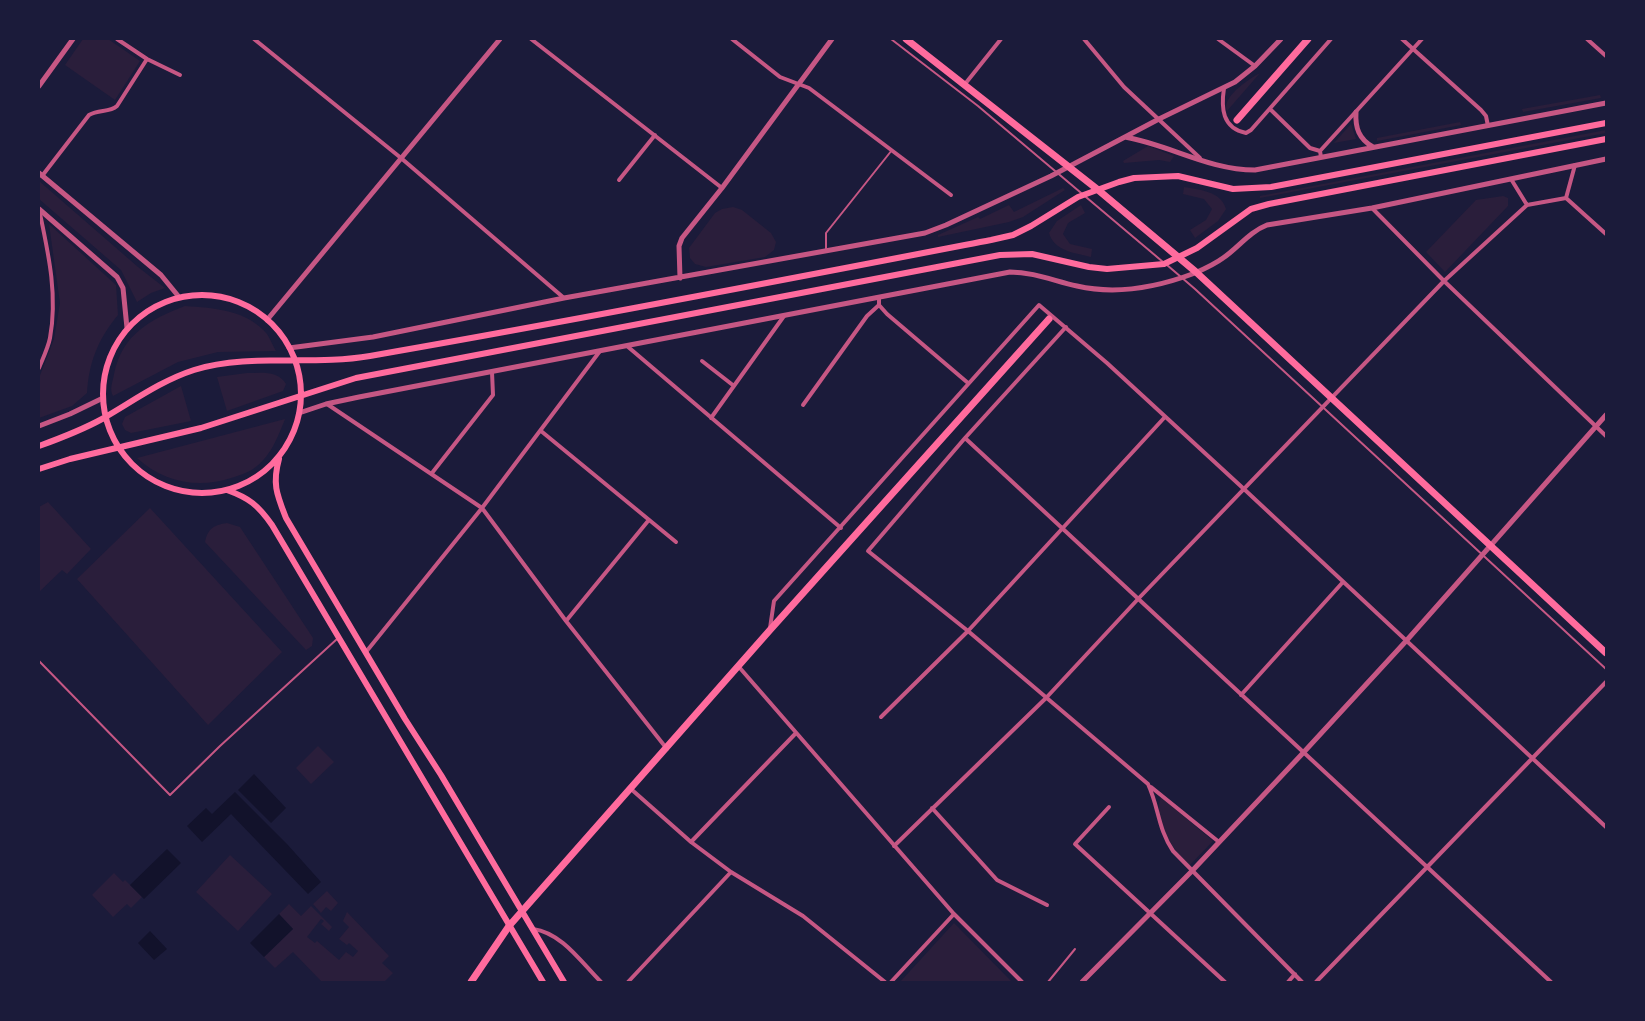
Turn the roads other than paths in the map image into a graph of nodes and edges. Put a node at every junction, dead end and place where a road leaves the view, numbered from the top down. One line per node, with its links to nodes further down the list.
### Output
1 (73, 39): 26 (street)
2 (117, 39): 21 (street)
3 (254, 39): 41 (street)
4 (500, 39): 41 (street)
5 (531, 39): 35 (street)
6 (732, 39): 24 (street)
7 (832, 39): 24 (street)
8 (891, 39): 46 (lane)
9 (906, 39): 25 (main road)
10 (1001, 39): 25 (street)
11 (1084, 39): 31 (street)
12 (1218, 39): 22 (street)
13 (1281, 39): 22 (street)
14 (1308, 39): 32 (main road)
15 (1331, 39): 29 (street)
16 (1402, 39): 19 (street)
17 (1422, 39): 19 (street)
18 (1587, 39): 20 (street)
19 (1413, 49): 30 (street); 34 (street)
20 (1606, 56)
21 (147, 59): 23 (street); 47 (street)
22 (1255, 66): 27 (street)
23 (180, 75)
24 (799, 83): 39 (street); 50 (street)
25 (964, 85): 45 (main road)
26 (39, 86)
27 (1224, 87): 29 (street); 31 (street)
28 (1606, 103): 34 (street)
29 (1270, 109): 40 (street)
30 (1356, 112): 38 (street); 40 (street)
31 (1159, 119): 36 (street); 43 (street)
32 (1237, 120)
33 (1606, 123): 51 (main road)
34 (1488, 126): 38 (street)
35 (656, 135): 49 (street); 50 (street)
36 (1125, 138): 43 (street); 45 (street)
37 (1606, 140): 60 (main road)
38 (1375, 147): 40 (street)
39 (892, 150): 52 (street); 59 (lane)
40 (1321, 154): 43 (street)
41 (401, 158): 67 (street); 71 (street)
42 (1606, 159): 44 (street)
43 (1203, 161)
44 (1575, 165): 48 (street); 54 (street)
45 (1069, 167): 46 (street); 51 (main road)
46 (1058, 173): 53 (lane); 59 (street)
47 (41, 175): 66 (street)
48 (1511, 179): 55 (street); 56 (street)
49 (619, 180)
50 (722, 188): 64 (street)
51 (1097, 189): 53 (main road); 60 (main road)
52 (951, 195)
53 (1084, 195): 61 (lane); 77 (main road)
54 (1566, 198): 55 (street); 58 (street)
55 (1527, 205): 65 (street)
56 (1372, 208): 62 (street); 65 (street)
57 (39, 209): 73 (street); 79 (street)
58 (1606, 234)
59 (826, 250): 64 (street)
60 (1179, 258): 61 (main road); 62 (main road)
61 (1165, 263): 63 (lane); 83 (main road)
62 (1196, 272): 63 (street); 85 (main road)
63 (1182, 277): 68 (street); 88 (lane)
64 (680, 278): 67 (street)
65 (1444, 281): 85 (street); 95 (street)
66 (179, 297): 71 (main road); 73 (main road)
67 (564, 298): 75 (street)
68 (879, 302): 69 (street); 81 (street); 87 (street)
69 (784, 316): 74 (street); 82 (street)
70 (1049, 319): 116 (main road)
71 (267, 320): 75 (main road)
72 (1066, 327): 81 (street); 92 (street); 98 (street)
73 (127, 328): 84 (main road)
74 (626, 346): 76 (street); 93 (street)
75 (289, 348): 77 (main road)
76 (600, 351): 80 (street); 96 (street)
77 (294, 360): 83 (main road); 91 (main road)
78 (702, 361): 82 (street)
79 (39, 368)
80 (492, 372): 86 (street); 103 (street)
81 (968, 383): 109 (street)
82 (734, 386): 93 (street)
83 (301, 395): 89 (main road); 100 (main road)
84 (103, 398): 91 (main road); 94 (street)
85 (1330, 398): 88 (street); 111 (main road)
86 (326, 404): 89 (street); 103 (street)
87 (803, 405)
88 (1322, 406): 105 (street); 112 (lane)
89 (299, 413): 101 (main road)
90 (1606, 415): 95 (street)
91 (105, 417): 99 (main road); 100 (main road)
92 (1164, 417): 105 (street); 108 (street)
93 (711, 418): 109 (street)
94 (39, 426)
95 (1596, 427): 97 (street); 111 (street)
96 (541, 431): 106 (street); 107 (street)
97 (1606, 436)
98 (965, 438): 108 (street); 117 (street)
99 (39, 446)
100 (119, 448): 102 (main road); 104 (main road)
101 (279, 456): 104 (main road); 120 (main road)
102 (39, 469)
103 (432, 473): 106 (street)
104 (226, 490): 118 (main road)
105 (1245, 490): 113 (street); 114 (street)
106 (482, 508): 115 (street); 120 (street)
107 (648, 521): 110 (street); 115 (street)
108 (1062, 527): 114 (street); 117 (street)
109 (841, 528): 116 (street)
110 (676, 542)
111 (1490, 545): 112 (street); 121 (main road)
112 (1482, 554): 119 (street); 124 (lane)
113 (1343, 582): 119 (street); 126 (street)
114 (1139, 598): 126 (street); 127 (street)
115 (566, 621): 130 (street)
116 (770, 630): 123 (main road)
117 (968, 631): 127 (street); 128 (street)
118 (339, 637): 122 (lane); 148 (main road)
119 (1407, 640): 131 (street); 132 (street)
120 (365, 652): 145 (main road)
121 (1606, 653)
122 (39, 661)
123 (739, 667): 129 (street); 130 (main road)
124 (1606, 669)
125 (1606, 682): 132 (street)
126 (1241, 695): 131 (street)
127 (1046, 698): 133 (street); 136 (street)
128 (882, 717)
129 (796, 733): 138 (street); 140 (street)
130 (667, 749): 134 (main road)
131 (1303, 753): 139 (street); 141 (street)
132 (1533, 758): 137 (street); 141 (street)
133 (1148, 784): 139 (street); 142 (street)
134 (631, 789): 138 (street); 145 (main road)
135 (1109, 807): 146 (street)
136 (932, 808): 140 (street); 144 (street)
137 (1606, 826)
138 (691, 842): 143 (street)
139 (1219, 842): 142 (street)
140 (894, 846): 147 (street)
141 (1426, 868): 165 (street); 166 (street)
142 (1192, 871): 146 (street); 151 (street)
143 (731, 872): 156 (street); 157 (street)
144 (1047, 905)
145 (521, 912): 148 (main road); 149 (main road)
146 (1150, 913): 161 (street); 162 (street)
147 (954, 914): 158 (street); 159 (street)
148 (509, 926): 152 (main road); 153 (main road)
149 (532, 928): 154 (main road); 155 (street)
150 (1075, 949): 160 (lane)
151 (1295, 974): 163 (street); 164 (street)
152 (471, 982)
153 (543, 982)
154 (564, 982)
155 (601, 982)
156 (628, 982)
157 (885, 982)
158 (891, 982)
159 (1022, 982)
160 (1048, 982)
161 (1082, 982)
162 (1225, 982)
163 (1288, 982)
164 (1302, 982)
165 (1316, 982)
166 (1551, 982)

